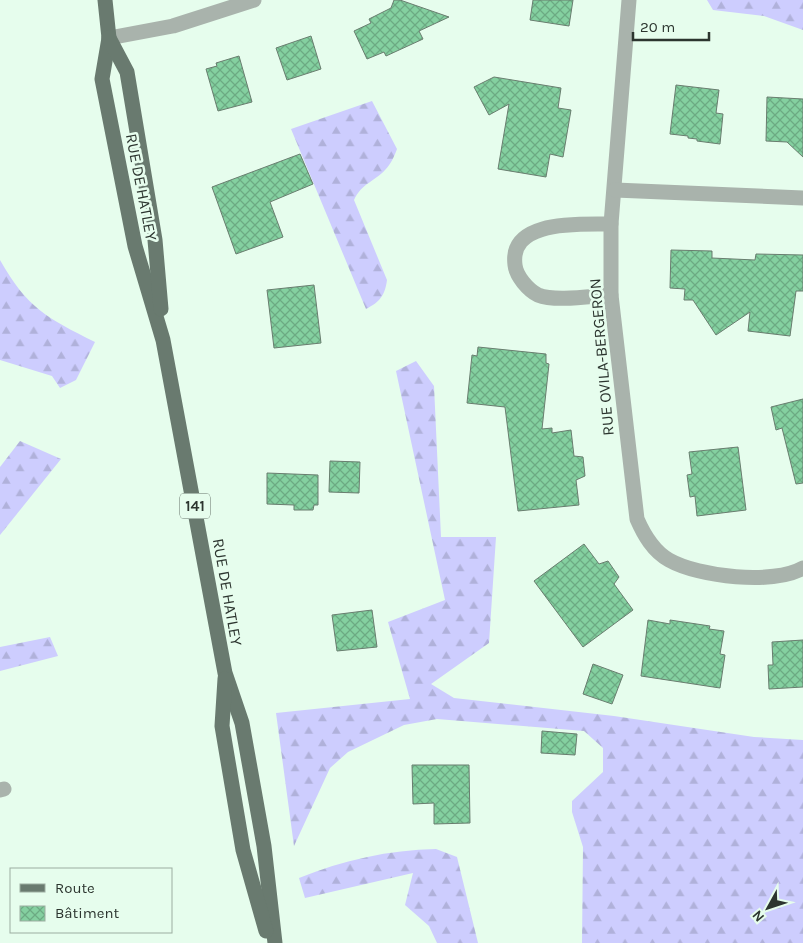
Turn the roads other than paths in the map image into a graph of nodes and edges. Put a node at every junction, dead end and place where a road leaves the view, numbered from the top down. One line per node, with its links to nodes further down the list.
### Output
1 (105, 0): 4 (main road, RUE DE HATLEY / 141)
2 (254, 0): 4 (street)
3 (629, 0): 5 (street, RUE OVILA-BERGERON)
4 (109, 38): 9 (main road, RUE DE HATLEY / 141); 9 (main road, RUE DE HATLEY / 141)
5 (615, 190): 6 (street); 7 (street, RUE OVILA-BERGERON)
6 (803, 198)
7 (611, 224): 8 (street, RUE OVILA-BERGERON); 8 (street)
8 (611, 295): 10 (street, RUE OVILA-BERGERON)
9 (164, 340): 11 (main road, RUE DE HATLEY / 141)
10 (803, 568)
11 (225, 673): 12 (main road, RUE DE HATLEY / 141); 13 (main road, RUE DE HATLEY / 141)
12 (270, 943)
13 (275, 943)

